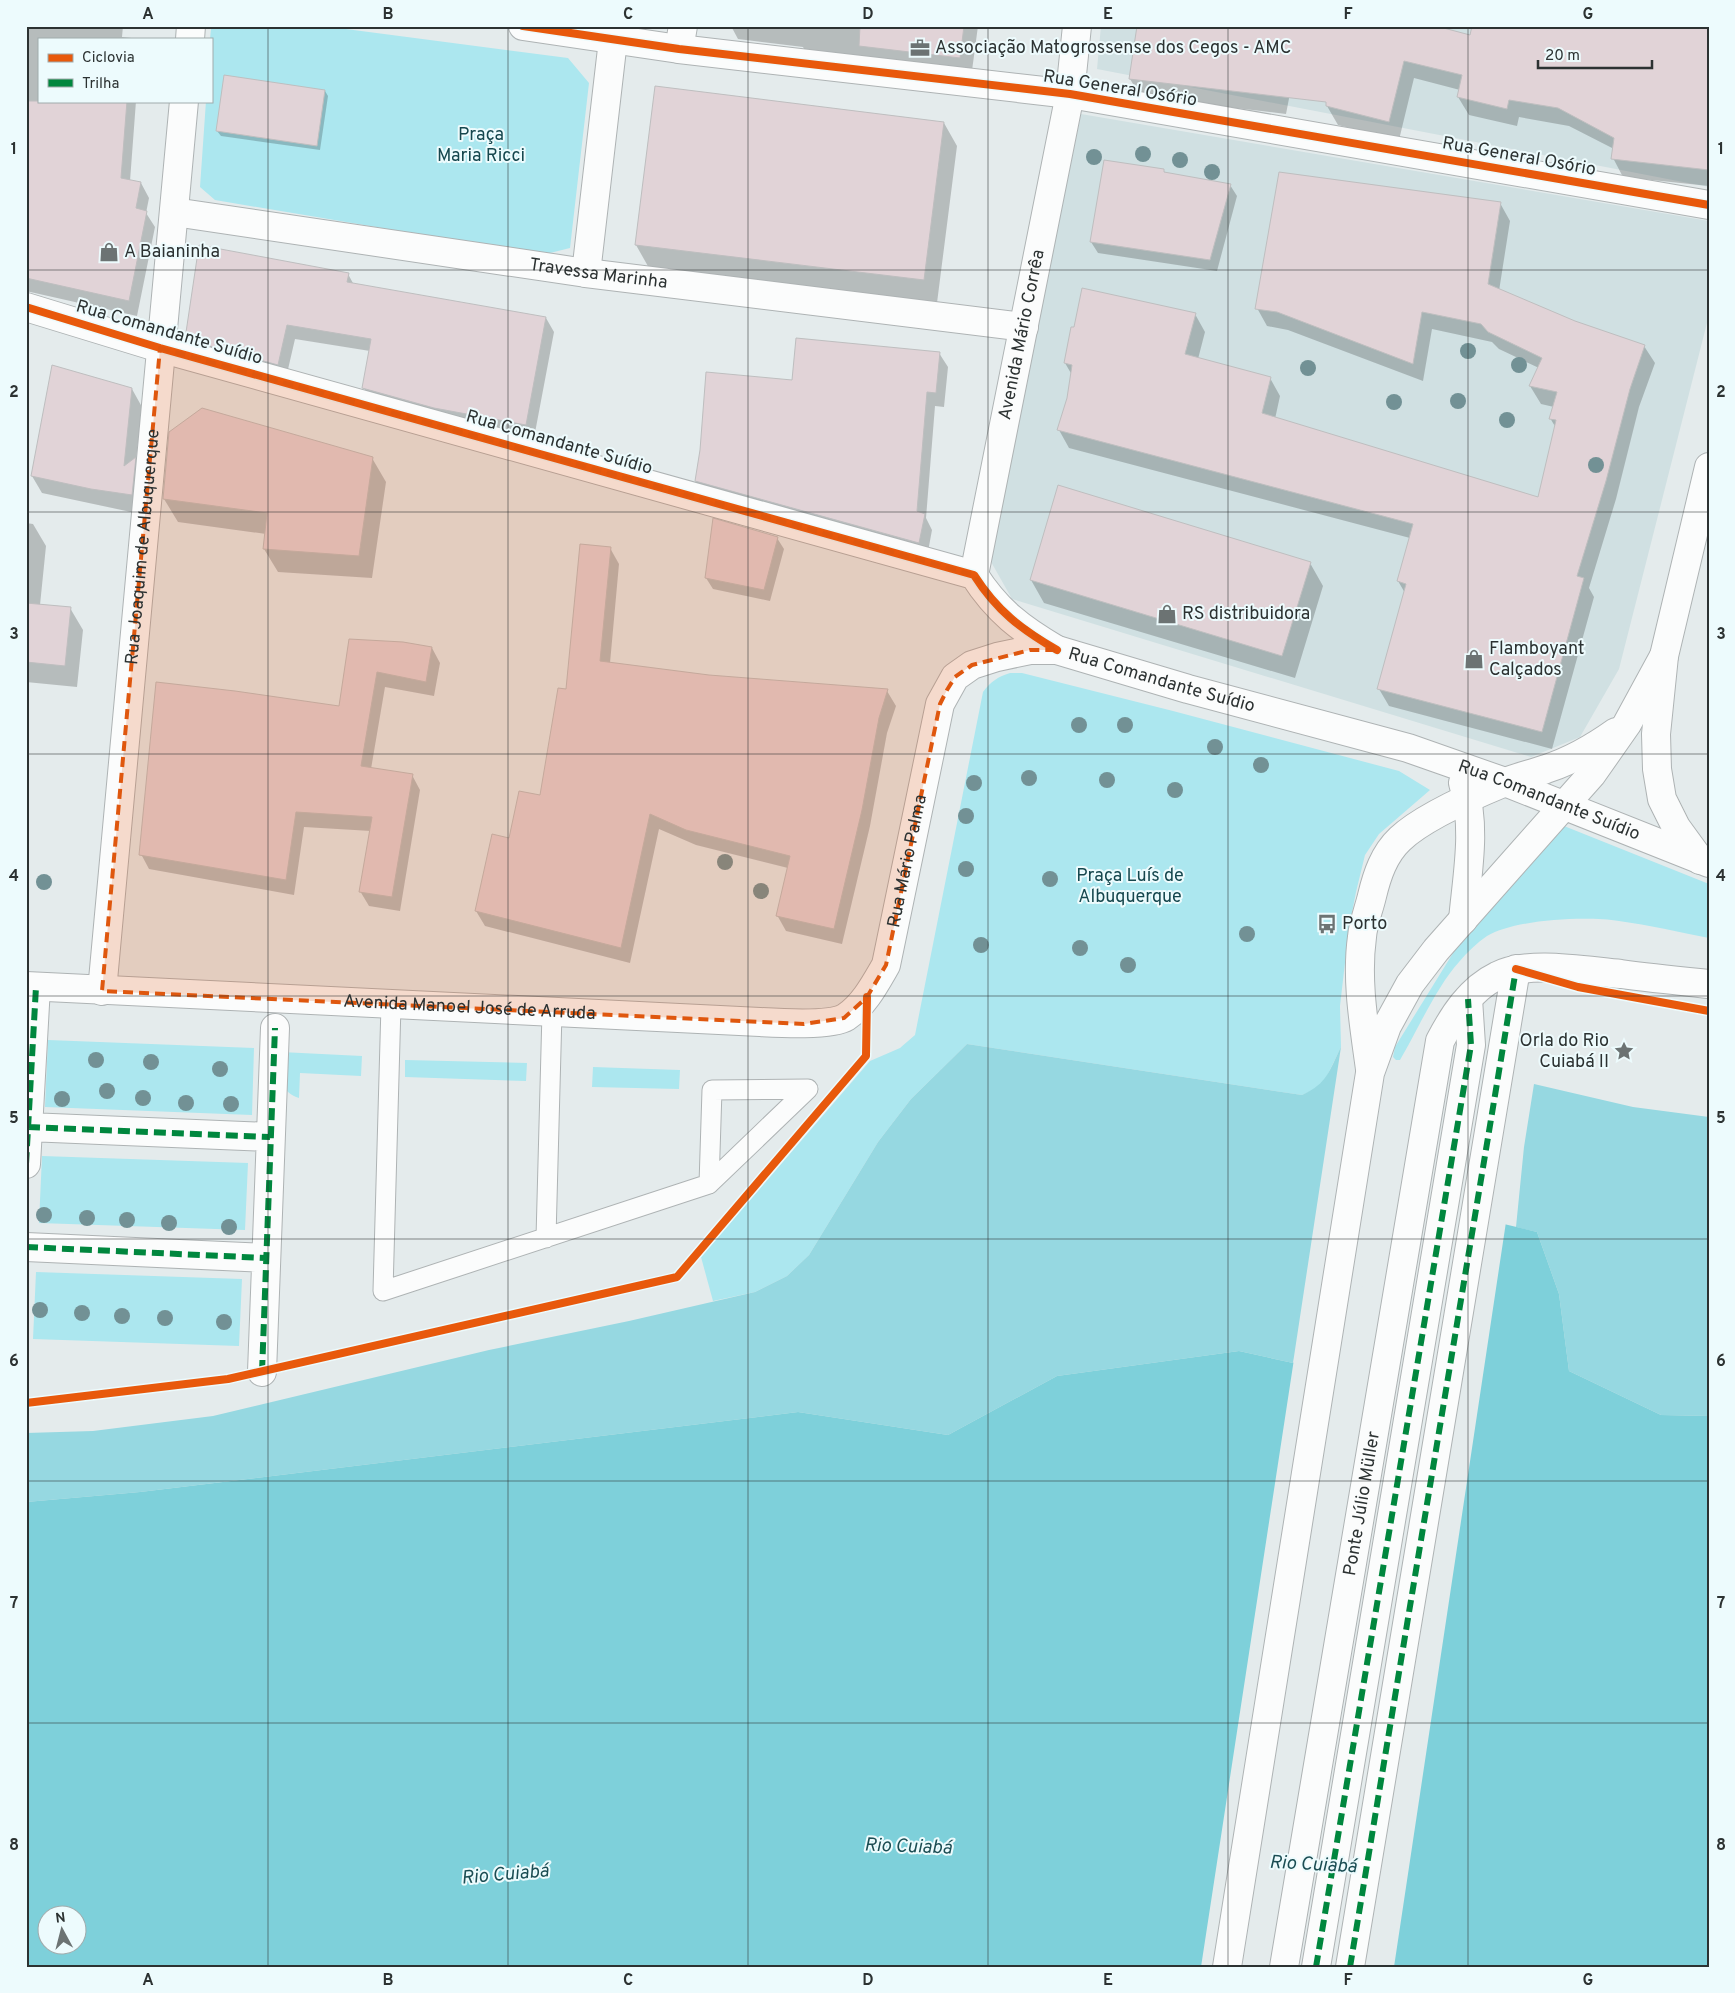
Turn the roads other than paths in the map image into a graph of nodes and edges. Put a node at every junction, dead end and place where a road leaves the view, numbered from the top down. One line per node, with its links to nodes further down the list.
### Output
1 (523, 26): 4 (street, Rua General Osório)
2 (1077, 26): 5 (street, Avenida Mário Corrêa)
3 (681, 37): 4 (street, Rua General Osório); 5 (street, Rua General Osório)
4 (614, 40): 9 (street)
5 (1070, 94): 7 (street, Rua General Osório); 11 (street, Avenida Mário Corrêa)
6 (184, 102): 8 (street, Rua Joaquim de Albuquerque)
7 (1709, 205)
8 (174, 212): 9 (street, Travessa Marinha); 12 (street, Rua Joaquim de Albuquerque)
9 (586, 273): 11 (street, Travessa Marinha)
10 (26, 307): 12 (street, Rua Comandante Suídio)
11 (1024, 327): 14 (street, Avenida Mário Corrêa)
12 (160, 348): 14 (street, Rua Comandante Suídio); 28 (street, Rua Joaquim de Albuquerque)
13 (1709, 467): 16 (street)
14 (974, 575): 15 (street, Rua Comandante Suídio)
15 (1057, 650): 18 (street, Rua Comandante Suídio); 24 (street, Rua Mário Palma)
16 (1664, 656): 17 (street); 22 (street)
17 (1627, 724): 19 (street); 21 (street)
18 (1457, 765): 19 (street, Rua Comandante Suídio); 20 (street)
19 (1505, 782): 20 (street); 21 (street, Rua Comandante Suídio)
20 (1468, 798): 23 (street); 33 (street)
21 (1564, 805): 22 (street, Rua Comandante Suídio); 23 (street)
22 (1704, 862)
23 (1463, 920): 33 (street)
24 (886, 965): 31 (street, Avenida Manoel José de Arruda)
25 (1516, 970): 26 (street); 29 (street); 45 (street)
26 (1709, 984)
27 (31, 986): 28 (street, Avenida Manoel José de Arruda); 34 (street)
28 (102, 991): 30 (street, Avenida Manoel José de Arruda)
29 (1468, 999): 43 (street, Ponte Júlio Müller); 44 (street)
30 (391, 1004): 31 (street, Avenida Manoel José de Arruda); 38 (lane)
31 (552, 1012): 38 (lane)
32 (275, 1028): 35 (street)
33 (1370, 1073): 42 (street)
34 (28, 1128): 35 (street); 36 (street)
35 (270, 1137): 40 (street)
36 (26, 1164)
37 (709, 1184): 37 (lane); 38 (lane)
38 (546, 1238)
39 (26, 1247): 40 (street)
40 (266, 1258): 41 (street)
41 (262, 1372)
42 (1227, 1967)
43 (1284, 1967)
44 (1316, 1967)
45 (1350, 1967)

